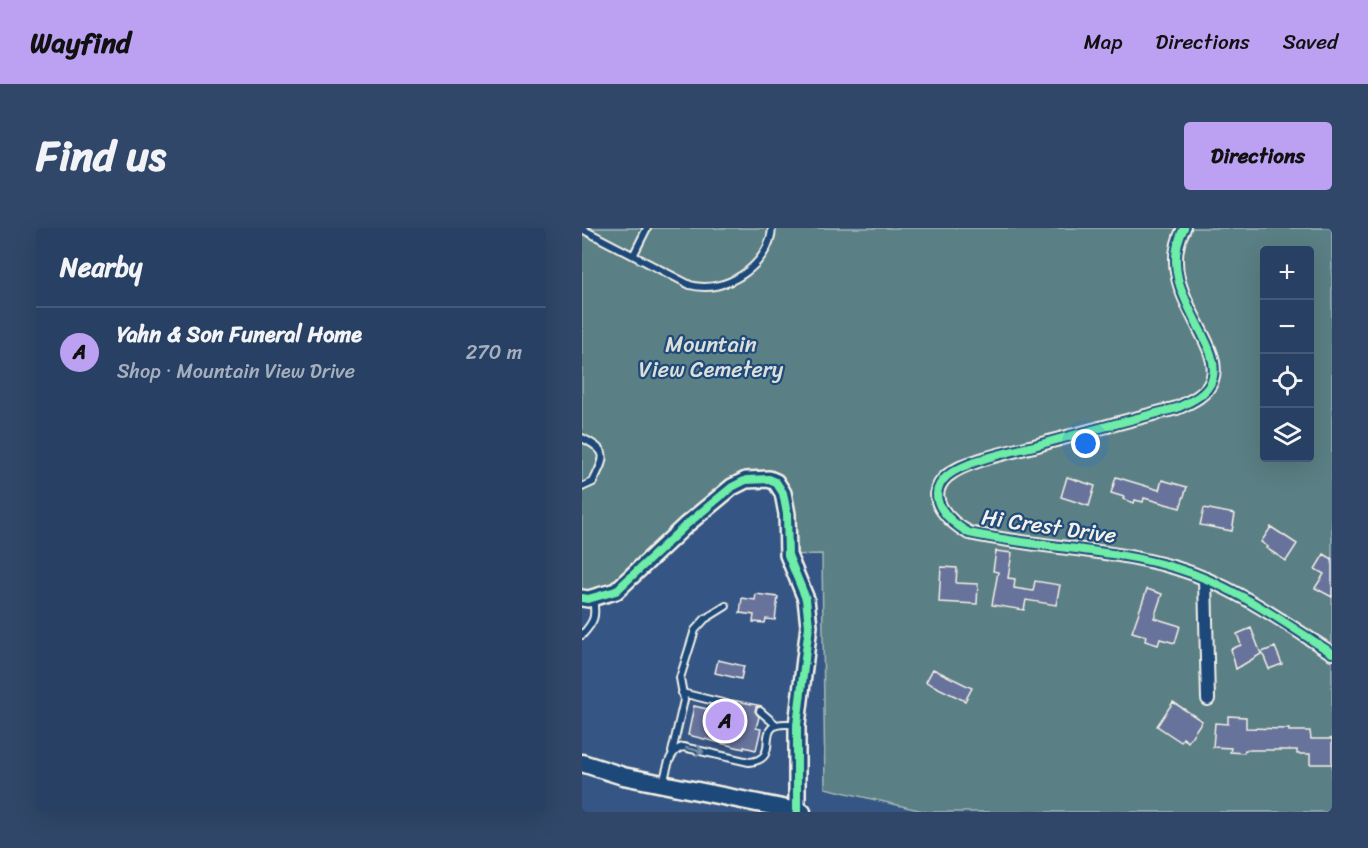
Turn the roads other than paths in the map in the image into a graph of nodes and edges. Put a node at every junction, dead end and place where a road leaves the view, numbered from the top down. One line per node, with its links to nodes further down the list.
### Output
1 (647, 228): 5 (lane)
2 (772, 228): 5 (lane)
3 (1184, 228): 8 (street, Hi Crest Drive)
4 (582, 229): 5 (lane)
5 (634, 254)
6 (582, 438): 7 (lane)
7 (584, 487)
8 (1205, 579): 12 (street, Hi Crest Drive); 14 (street)
9 (587, 598): 11 (lane); 18 (street)
10 (726, 606): 13 (lane)
11 (582, 635)
12 (1332, 654)
13 (682, 693): 15 (lane); 19 (lane)
14 (1208, 699)
15 (731, 705)
16 (760, 711): 17 (lane)
17 (775, 724): 18 (lane); 19 (lane, one-way to 17)
18 (796, 725): 22 (street)
19 (672, 752): 21 (lane)
20 (582, 763): 21 (main road)
21 (663, 784): 22 (main road)
22 (799, 812)

